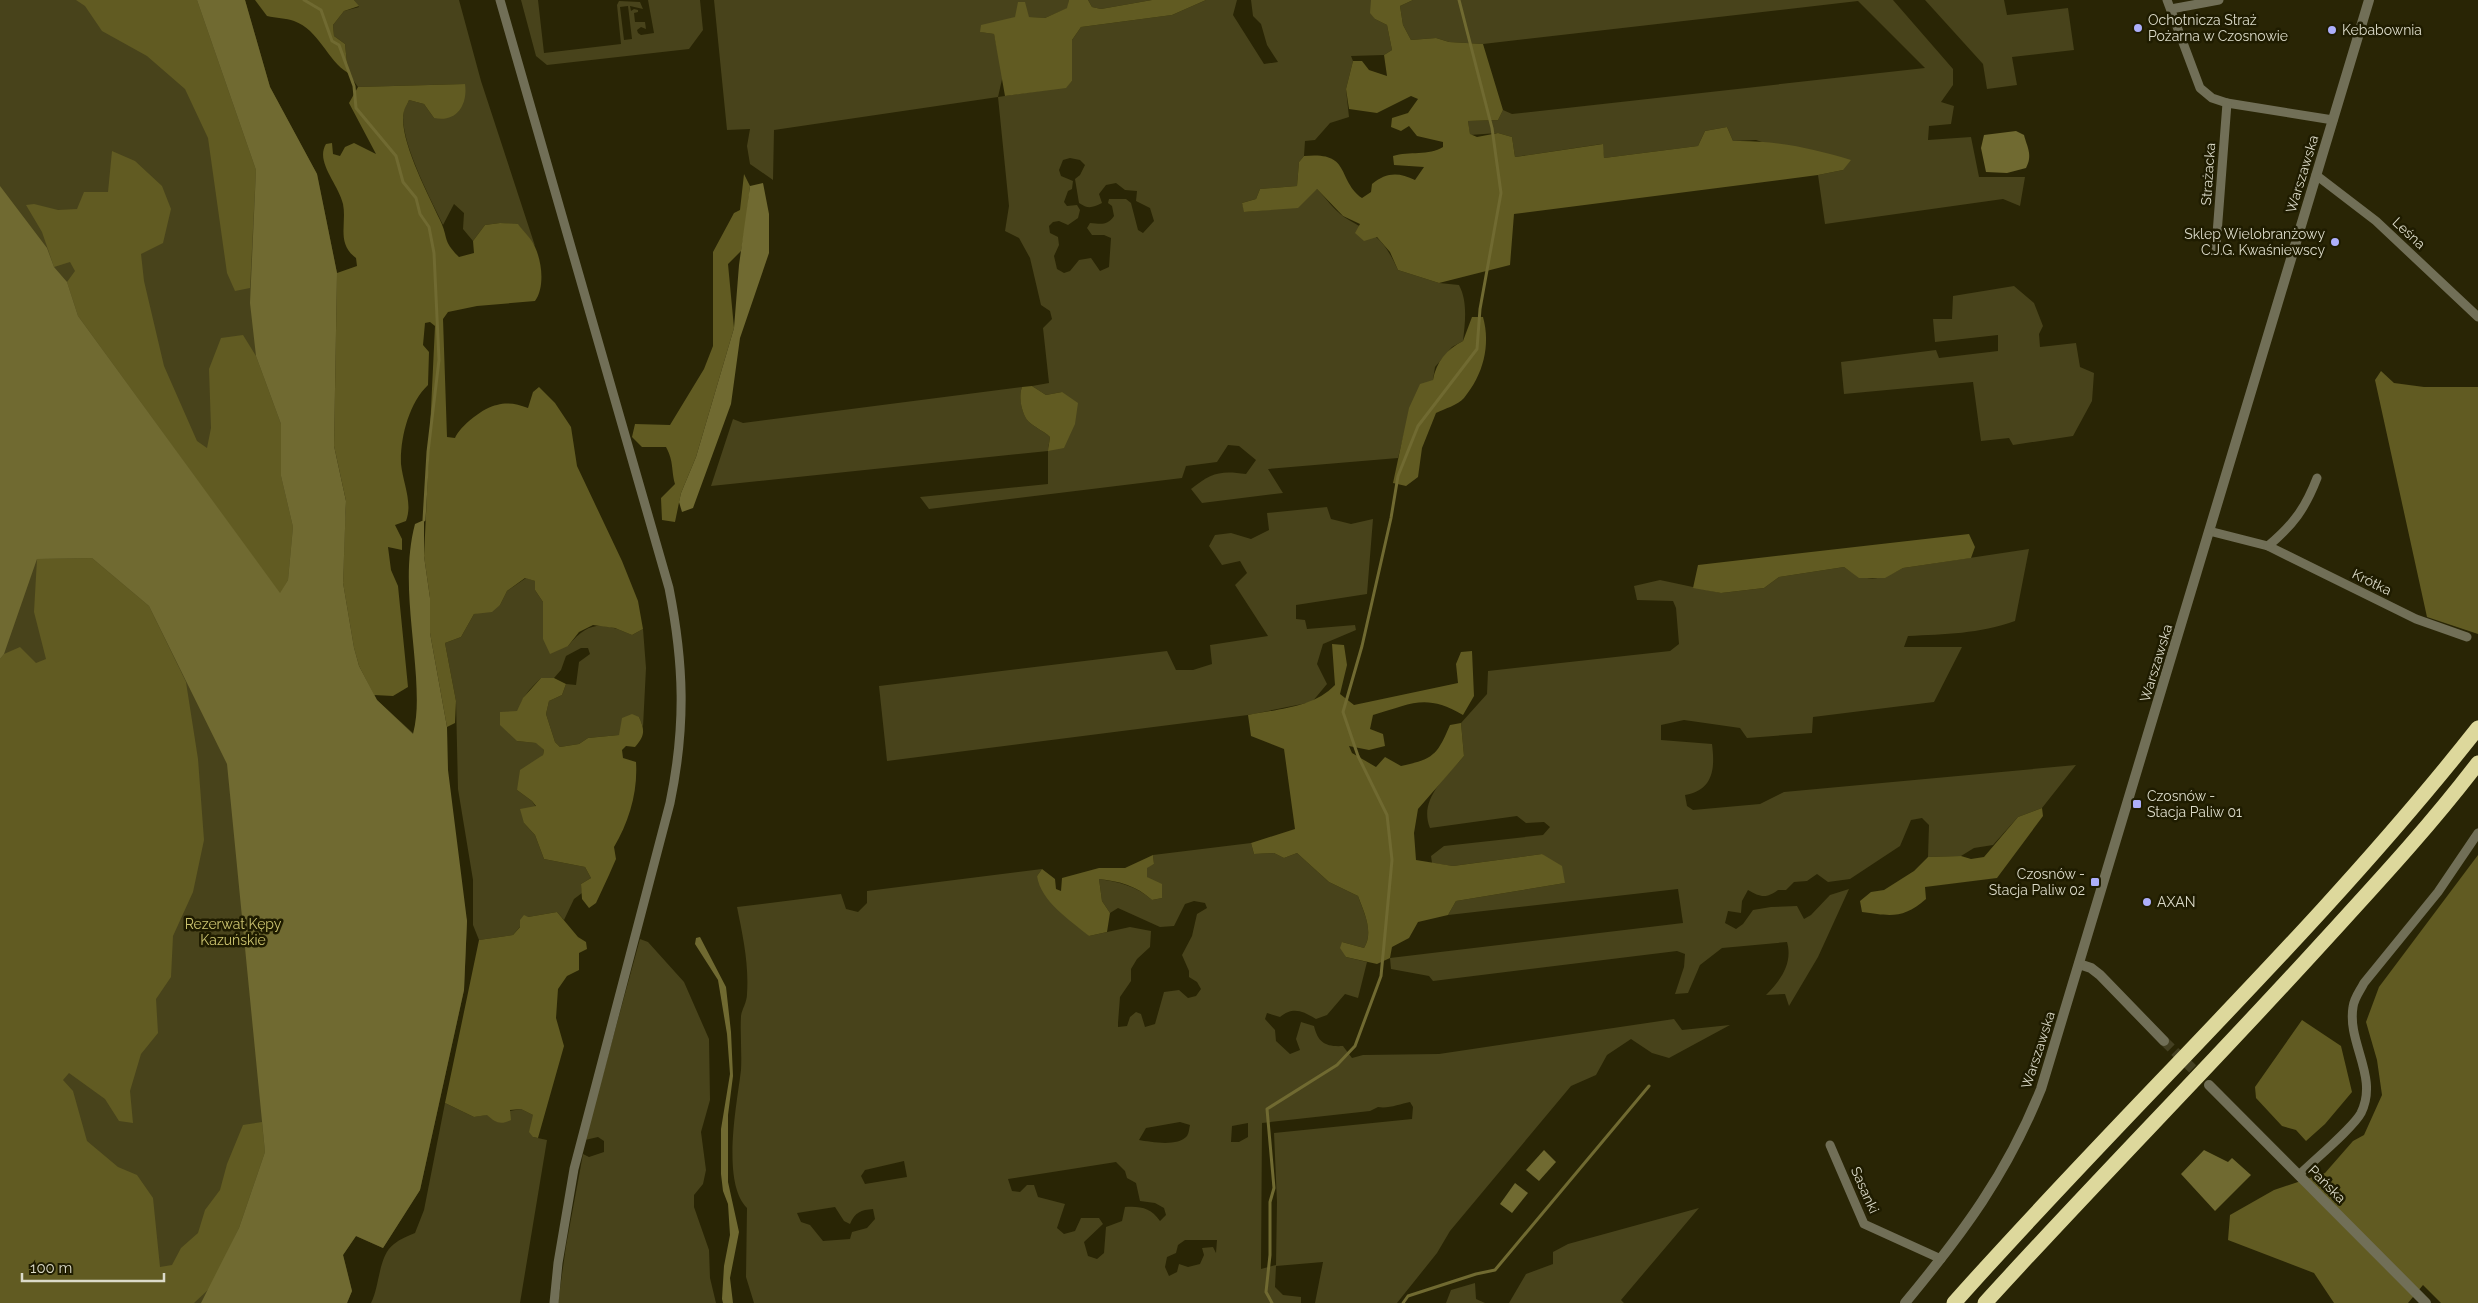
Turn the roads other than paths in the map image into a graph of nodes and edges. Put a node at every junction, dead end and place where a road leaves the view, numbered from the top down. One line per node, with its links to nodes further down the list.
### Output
1 (500, 0): 24 (street)
2 (2167, 0): 5 (street)
3 (2219, 0): 5 (street)
4 (2369, 0): 7 (street, Warszawska)
5 (2171, 9): 6 (street)
6 (2227, 103): 7 (street); 9 (street, Strażacka)
7 (2333, 120): 8 (street, Warszawska)
8 (2316, 175): 10 (street, Leśna); 12 (street, Warszawska)
9 (2216, 247)
10 (2478, 317)
11 (2317, 478): 13 (street)
12 (2209, 531): 13 (street, Krótka); 18 (street, Warszawska)
13 (2268, 546): 14 (street, Krótka)
14 (2467, 637)
15 (2478, 728): 26 (highway)
16 (2478, 762): 27 (highway)
17 (2478, 833): 22 (street)
18 (2079, 964): 19 (street); 23 (street, Warszawska)
19 (2164, 1041)
20 (2209, 1085): 22 (street, Pańska)
21 (1830, 1145): 23 (street, Sasanki)
22 (2299, 1175): 28 (street, Pańska)
23 (1941, 1259): 25 (street, Warszawska)
24 (554, 1303)
25 (1905, 1303)
26 (1954, 1303)
27 (1985, 1303)
28 (2426, 1303)

